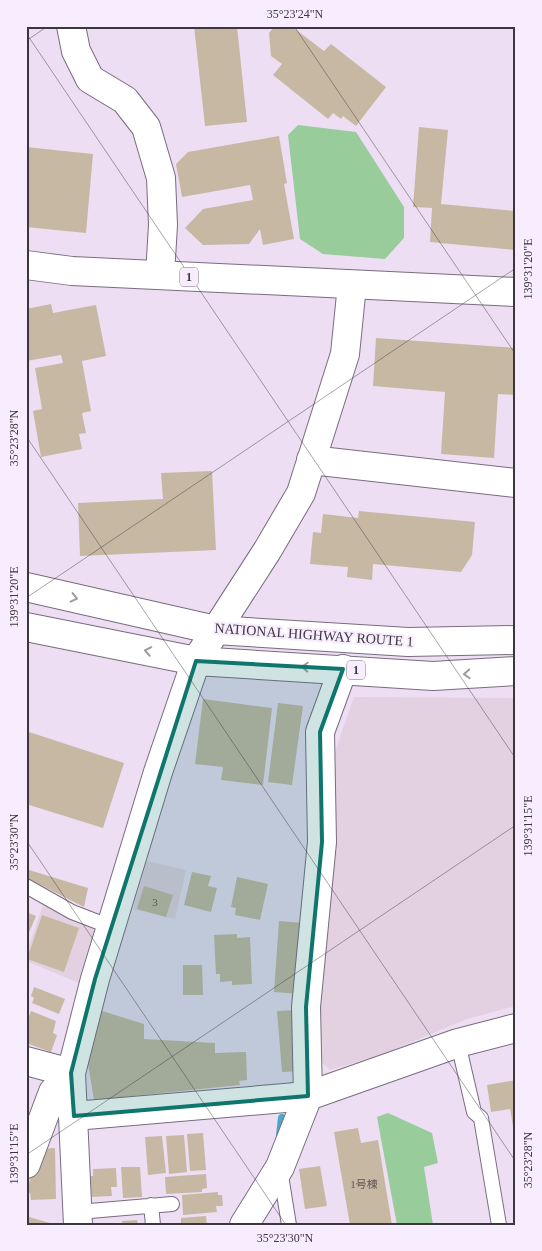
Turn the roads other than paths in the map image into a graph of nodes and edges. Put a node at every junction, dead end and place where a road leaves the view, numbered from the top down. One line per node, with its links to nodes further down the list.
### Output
1 (72, 26): 3 (main road)
2 (26, 265): 3 (main road, 1)
3 (160, 275): 4 (main road, 1)
4 (352, 285): 5 (main road, 1); 6 (main road)
5 (516, 292)
6 (311, 460): 7 (main road); 10 (main road)
7 (516, 483)
8 (26, 587): 10 (main road, NATIONAL HIGHWAY ROUTE 1, one-way to 10)
9 (26, 627): 12 (main road, 1, one-way to 9)
10 (215, 630): 11 (main road, NATIONAL HIGHWAY ROUTE 1); 12 (main road)
11 (516, 640)
12 (196, 661): 13 (main road, 1, one-way to 12); 16 (main road)
13 (343, 669): 14 (main road, 1, one-way to 13); 21 (main road)
14 (516, 671)
15 (26, 886): 16 (lane)
16 (110, 927): 20 (main road)
17 (516, 1028): 18 (main road)
18 (458, 1043): 21 (main road); 31 (lane)
19 (26, 1061): 20 (main road)
20 (71, 1073): 22 (main road); 23 (main road)
21 (308, 1096): 22 (main road); 24 (main road)
22 (74, 1116): 27 (main road)
23 (26, 1164)
24 (280, 1166): 29 (main road); 30 (lane)
25 (172, 1204): 26 (lane)
26 (151, 1205): 27 (lane); 28 (lane)
27 (78, 1218)
28 (153, 1225)
29 (244, 1225)
30 (289, 1225)
31 (499, 1225)

